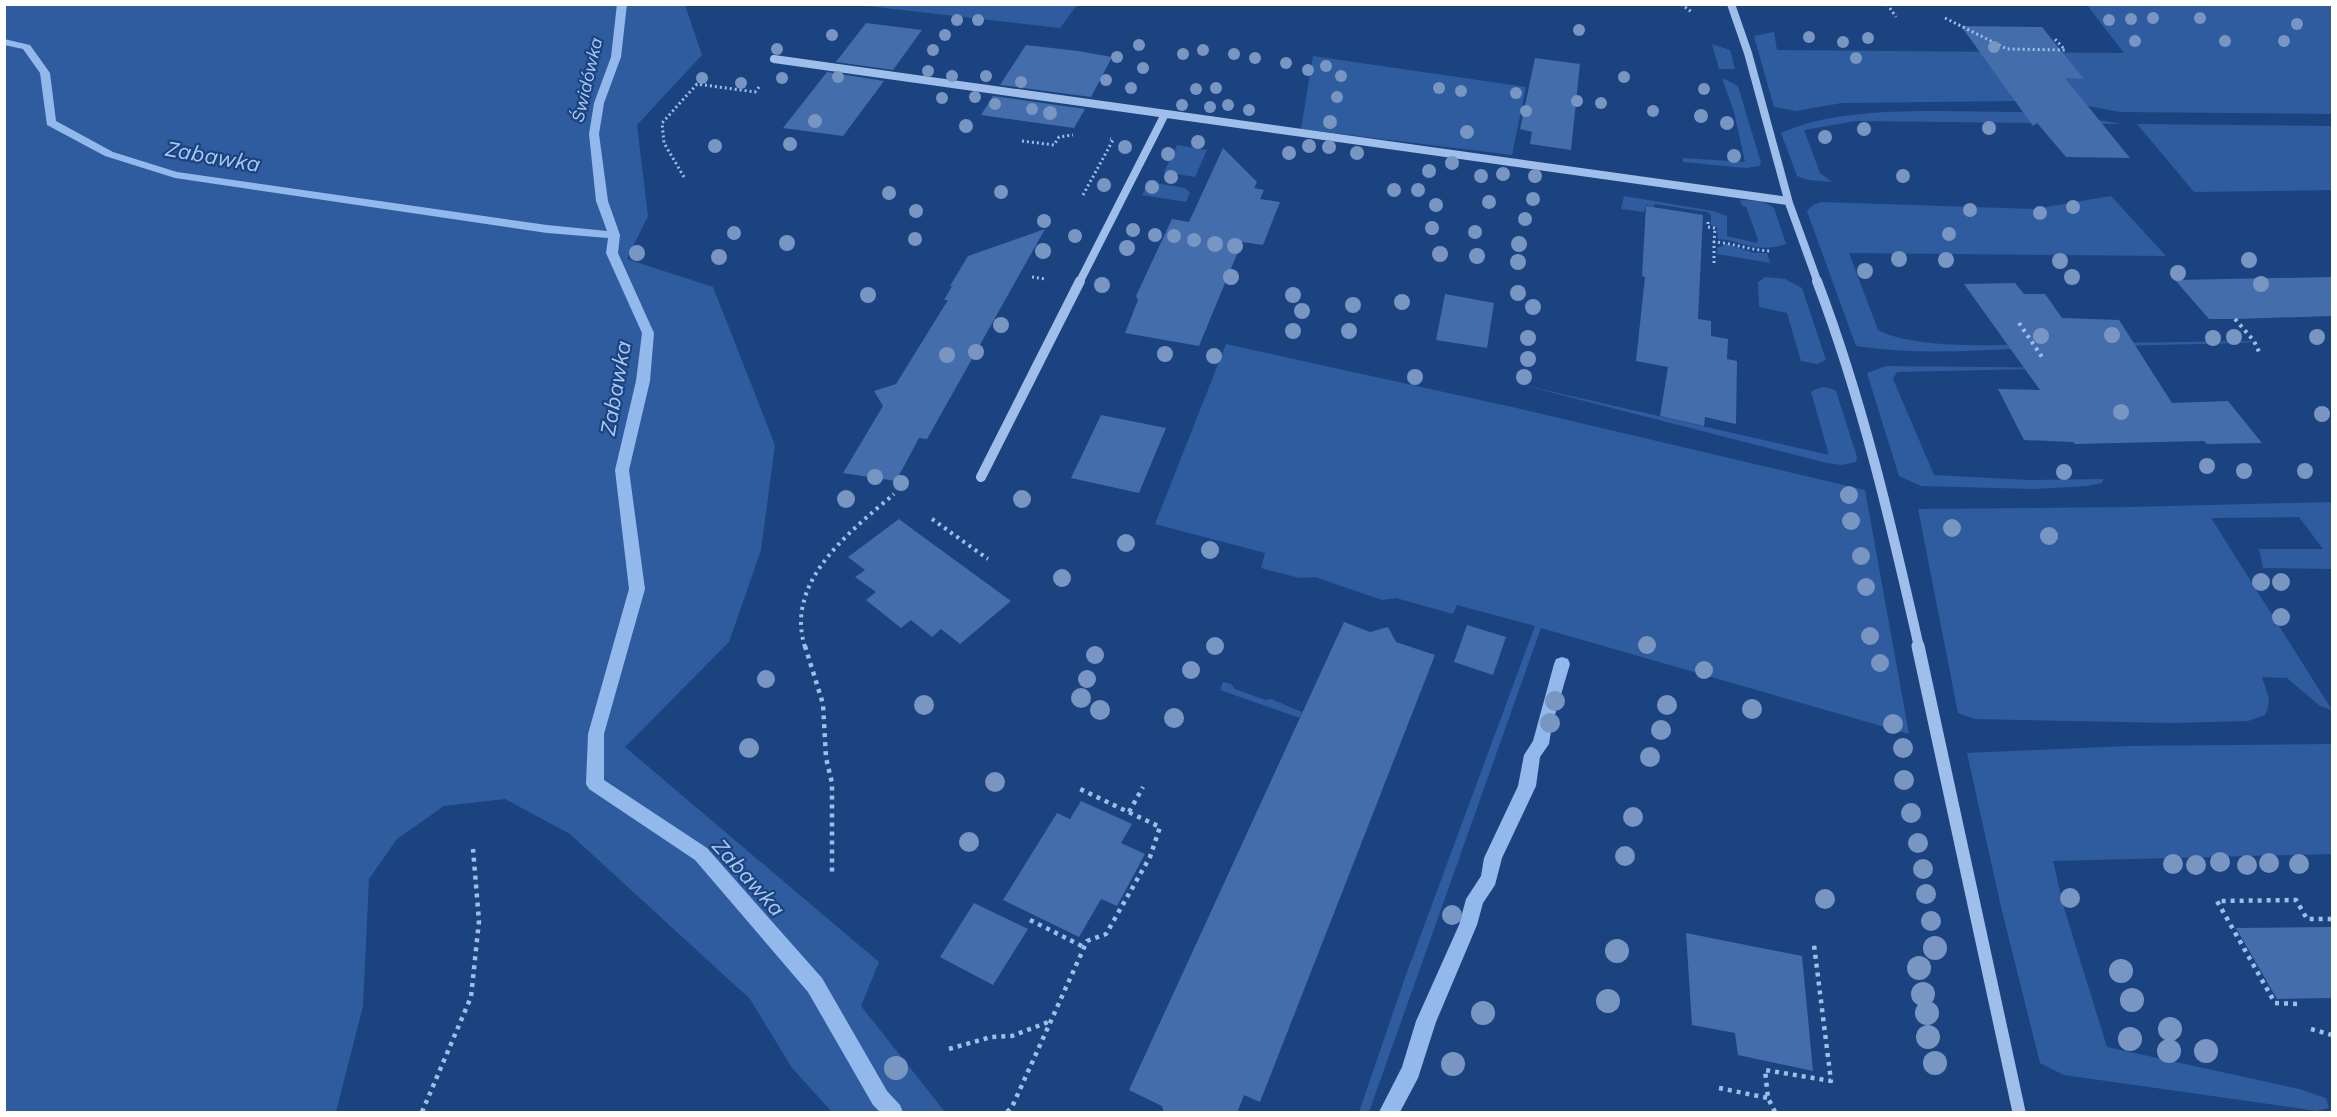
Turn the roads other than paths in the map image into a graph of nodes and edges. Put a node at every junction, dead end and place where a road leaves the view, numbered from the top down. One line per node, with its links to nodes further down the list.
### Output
1 (1731, 4): 4 (street)
2 (774, 59): 3 (street)
3 (1165, 114): 4 (street); 5 (street)
4 (1788, 201): 6 (street)
5 (981, 477)
6 (2019, 1113)

